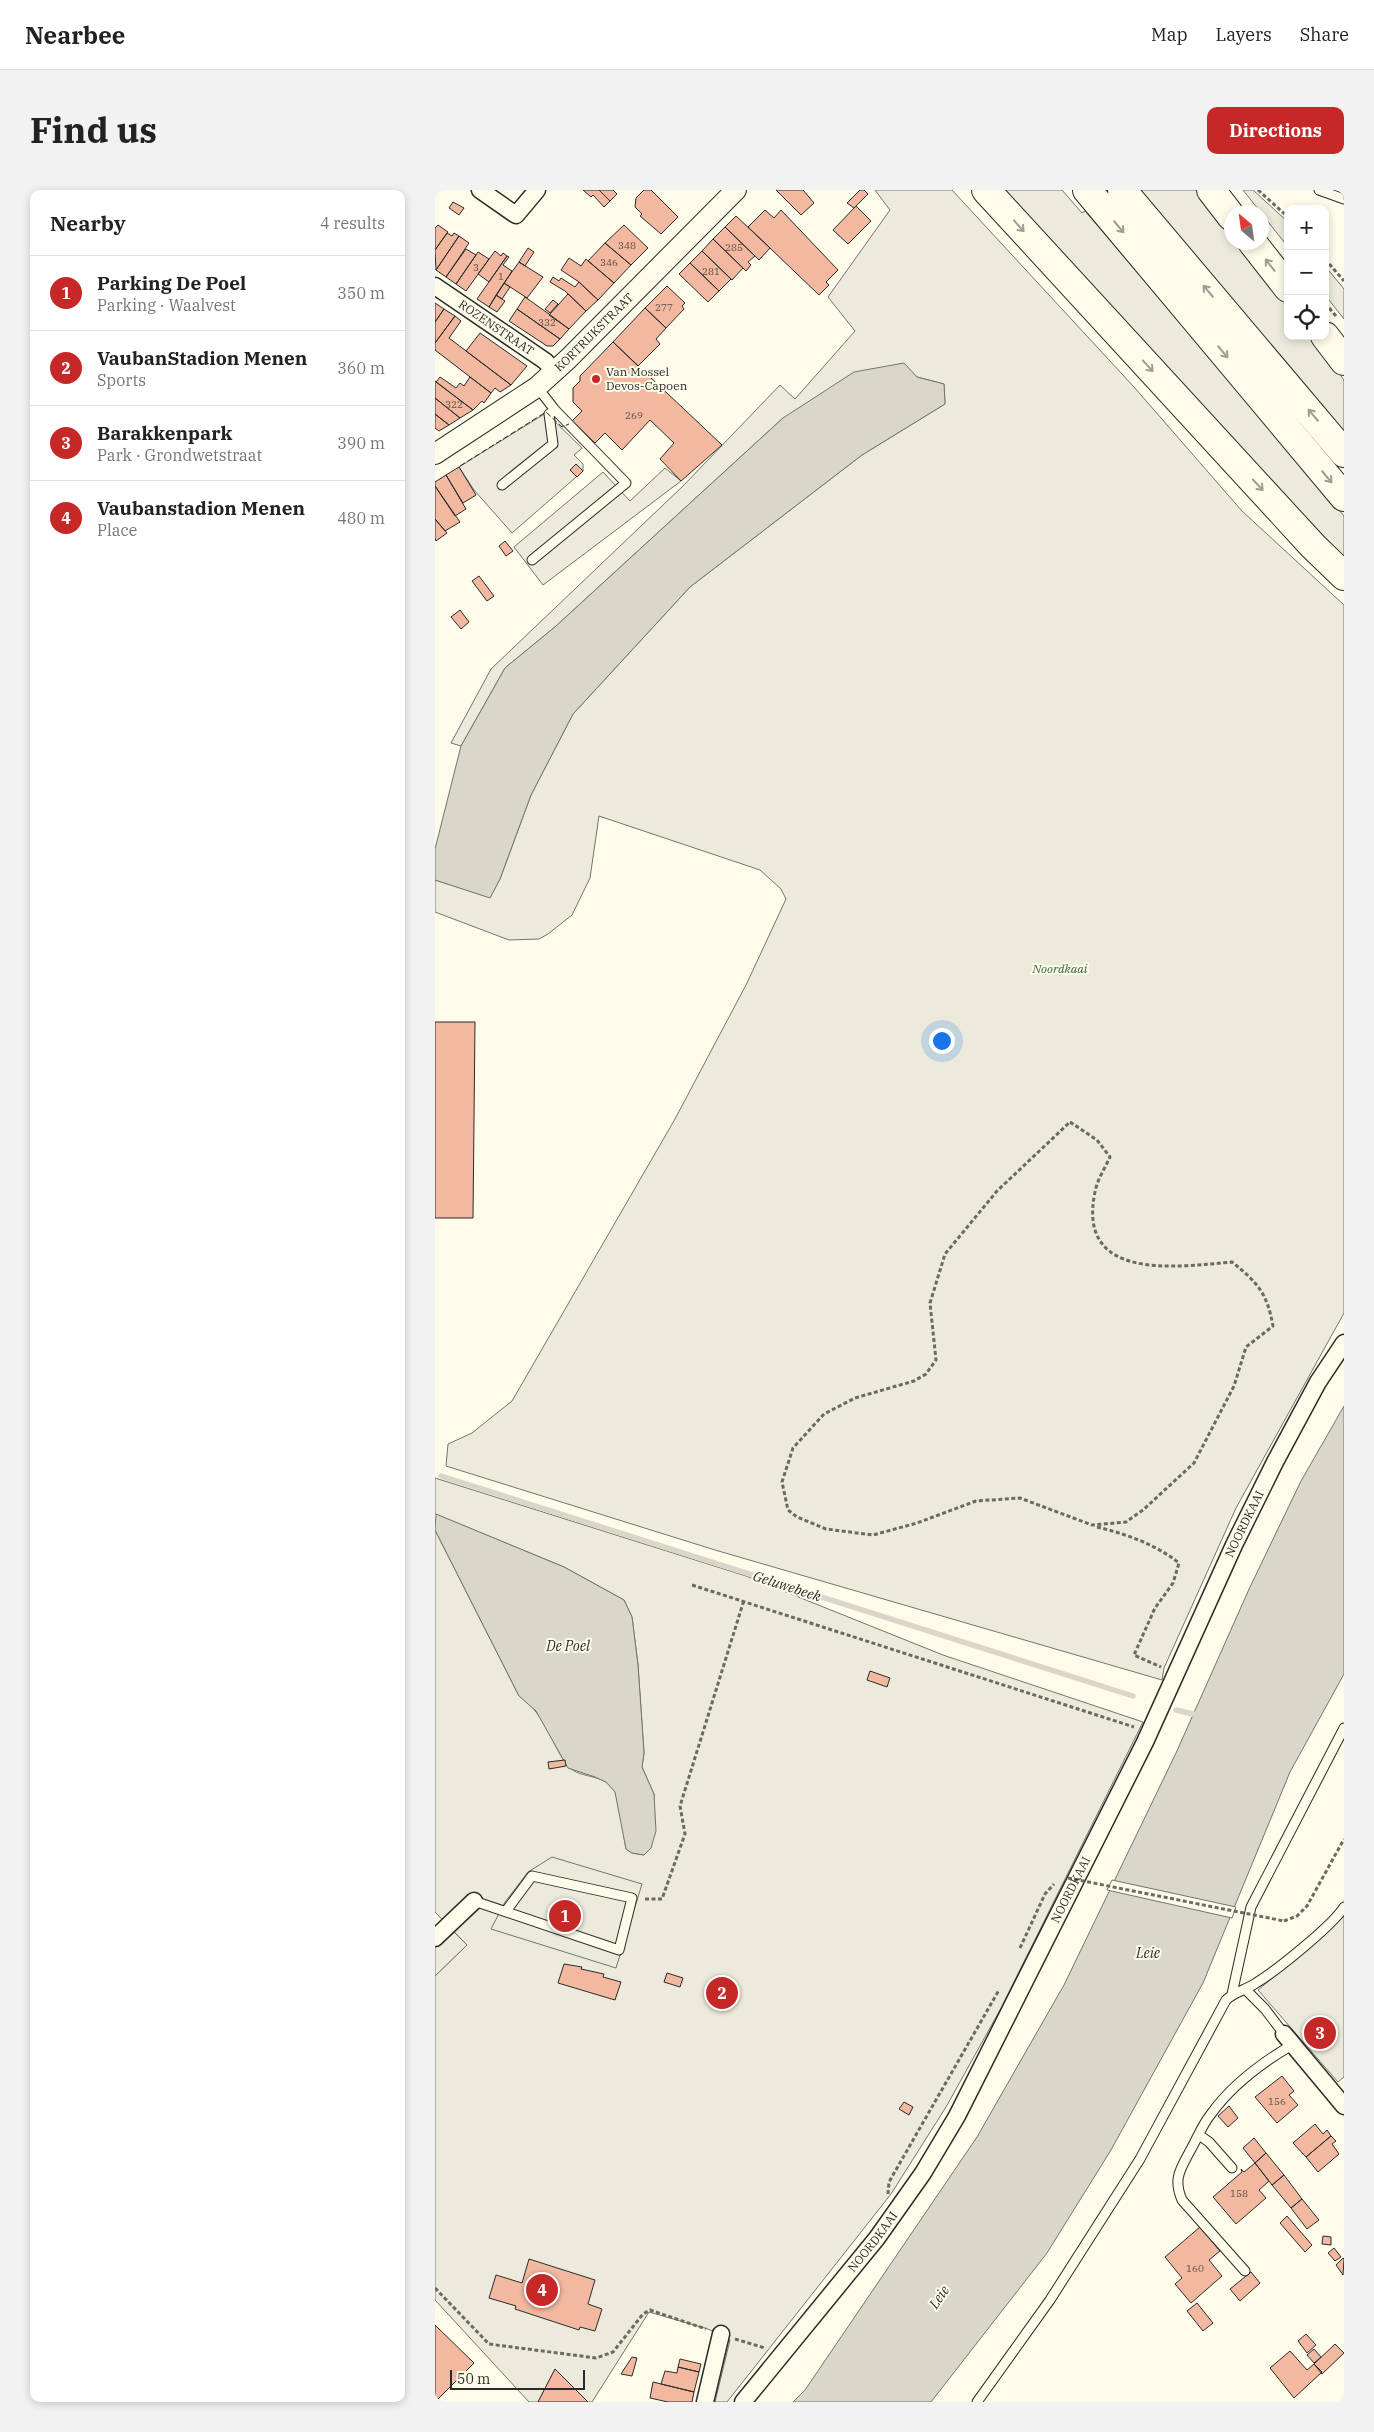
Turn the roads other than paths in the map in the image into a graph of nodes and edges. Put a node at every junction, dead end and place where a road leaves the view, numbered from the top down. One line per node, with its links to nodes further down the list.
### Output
1 (480, 190): 2 (street)
2 (537, 190)
3 (736, 190): 16 (street, KORTRIJKSTRAAT)
4 (987, 190): 24 (highway, one-way to 24)
5 (1087, 190): 22 (highway, one-way to 22)
6 (1122, 190): 19 (highway, one-way to 6)
7 (1211, 190): 10 (highway)
8 (1319, 190): 9 (lane)
9 (1344, 198)
10 (1224, 207)
11 (1258, 250): 12 (highway, one-way to 11)
12 (1284, 283)
13 (435, 286): 16 (street, ROZENSTRAAT)
14 (1328, 340): 15 (highway)
15 (1344, 361)
16 (555, 371): 17 (street, KORTRIJKSTRAAT)
17 (537, 387): 18 (lane); 20 (street, KORTRIJKSTRAAT)
18 (555, 410): 21 (lane); 23 (lane)
19 (1344, 453)
20 (435, 454)
21 (502, 485)
22 (1344, 497)
23 (532, 560)
24 (1344, 576)
25 (1344, 1343): 40 (street, NOORDKAAI)
26 (1344, 1728): 32 (lane)
27 (474, 1900): 29 (lane); 30 (street)
28 (1344, 1906): 31 (lane)
29 (506, 1911): 29 (lane)
30 (435, 1938)
31 (1245, 1990): 32 (lane); 33 (lane)
32 (1232, 1994): 41 (lane)
33 (1288, 2040): 34 (street); 35 (lane)
34 (1344, 2106)
35 (1199, 2135): 36 (lane); 37 (lane)
36 (1232, 2168)
37 (1245, 2271)
38 (721, 2334): 39 (street)
39 (705, 2402)
40 (743, 2402)
41 (977, 2402)

